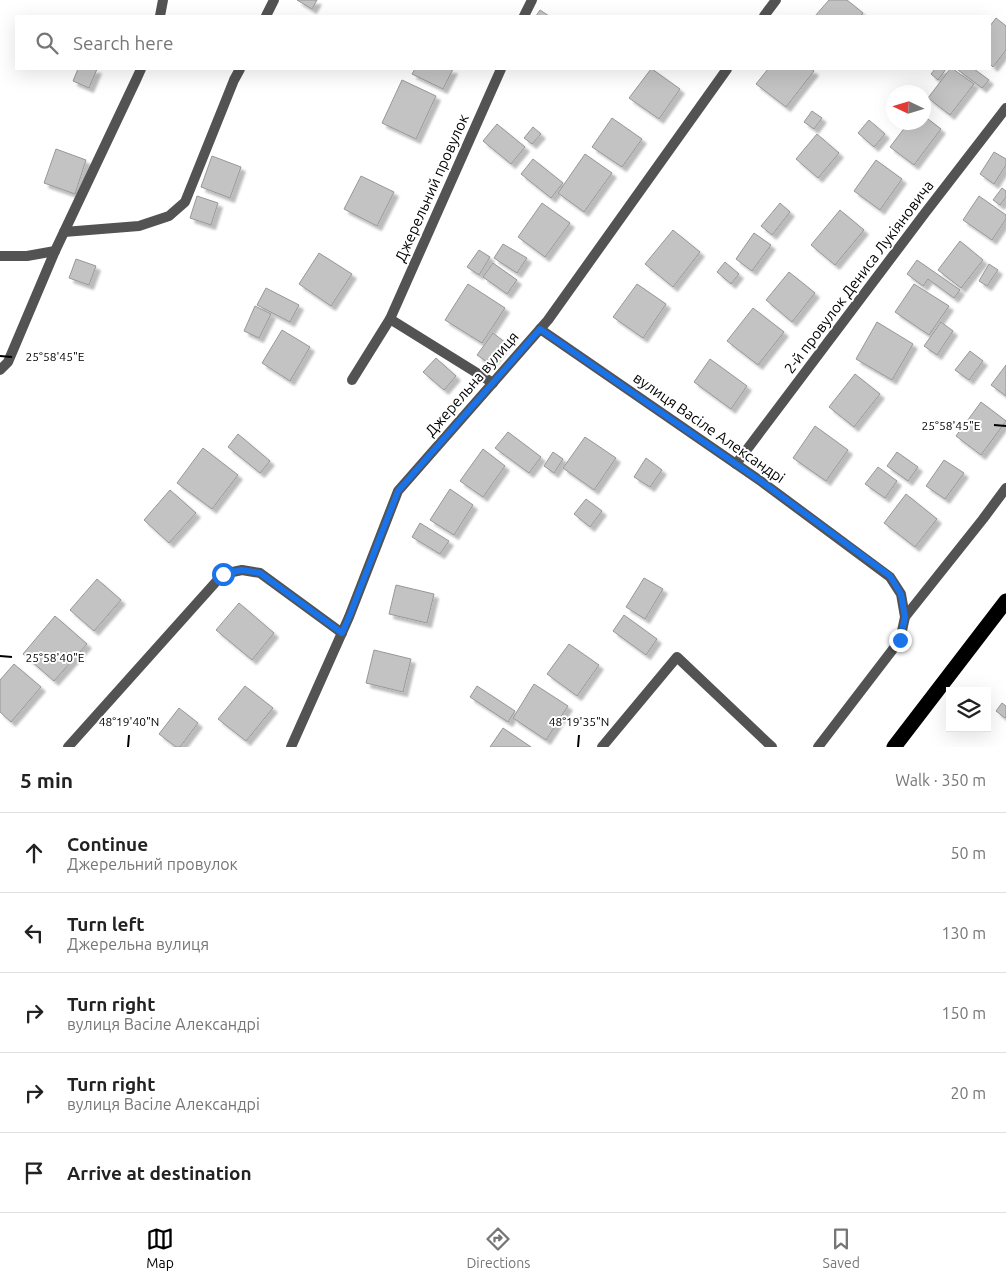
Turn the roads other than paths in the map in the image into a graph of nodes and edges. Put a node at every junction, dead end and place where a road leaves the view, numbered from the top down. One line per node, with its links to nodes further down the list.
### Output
1 (163, 0): 5 (street)
2 (274, 0): 6 (street)
3 (532, 0): 7 (street)
4 (776, 0): 8 (street)
5 (160, 15)
6 (266, 15)
7 (524, 15)
8 (765, 15)
9 (140, 70): 14 (street)
10 (239, 70): 14 (street)
11 (501, 70): 17 (street, Джерельний провулок)
12 (726, 70): 18 (street, Джерельна вулиця)
13 (1006, 108): 22 (street, 2-й провулок Дениса Лукіяновича)
14 (64, 232): 15 (street)
15 (55, 251): 16 (street); 19 (street)
16 (0, 256)
17 (390, 319): 20 (street, Джерельний провулок); 21 (street)
18 (540, 329): 21 (street, Джерельна вулиця); 22 (street, вулиця Васіле Александрі)
19 (0, 370)
20 (352, 380)
21 (493, 383): 26 (street, Джерельна вулиця)
22 (736, 464): 25 (street, вулиця Васіле Александрі)
23 (1006, 488): 25 (street)
24 (1006, 601): 32 (highway)
25 (905, 617): 31 (street, вулиця Васіле Александрі)
26 (342, 633): 27 (street); 28 (street, Джерельна вулиця)
27 (68, 747)
28 (290, 747)
29 (602, 747): 30 (street)
30 (772, 747)
31 (818, 747)
32 (894, 747)

